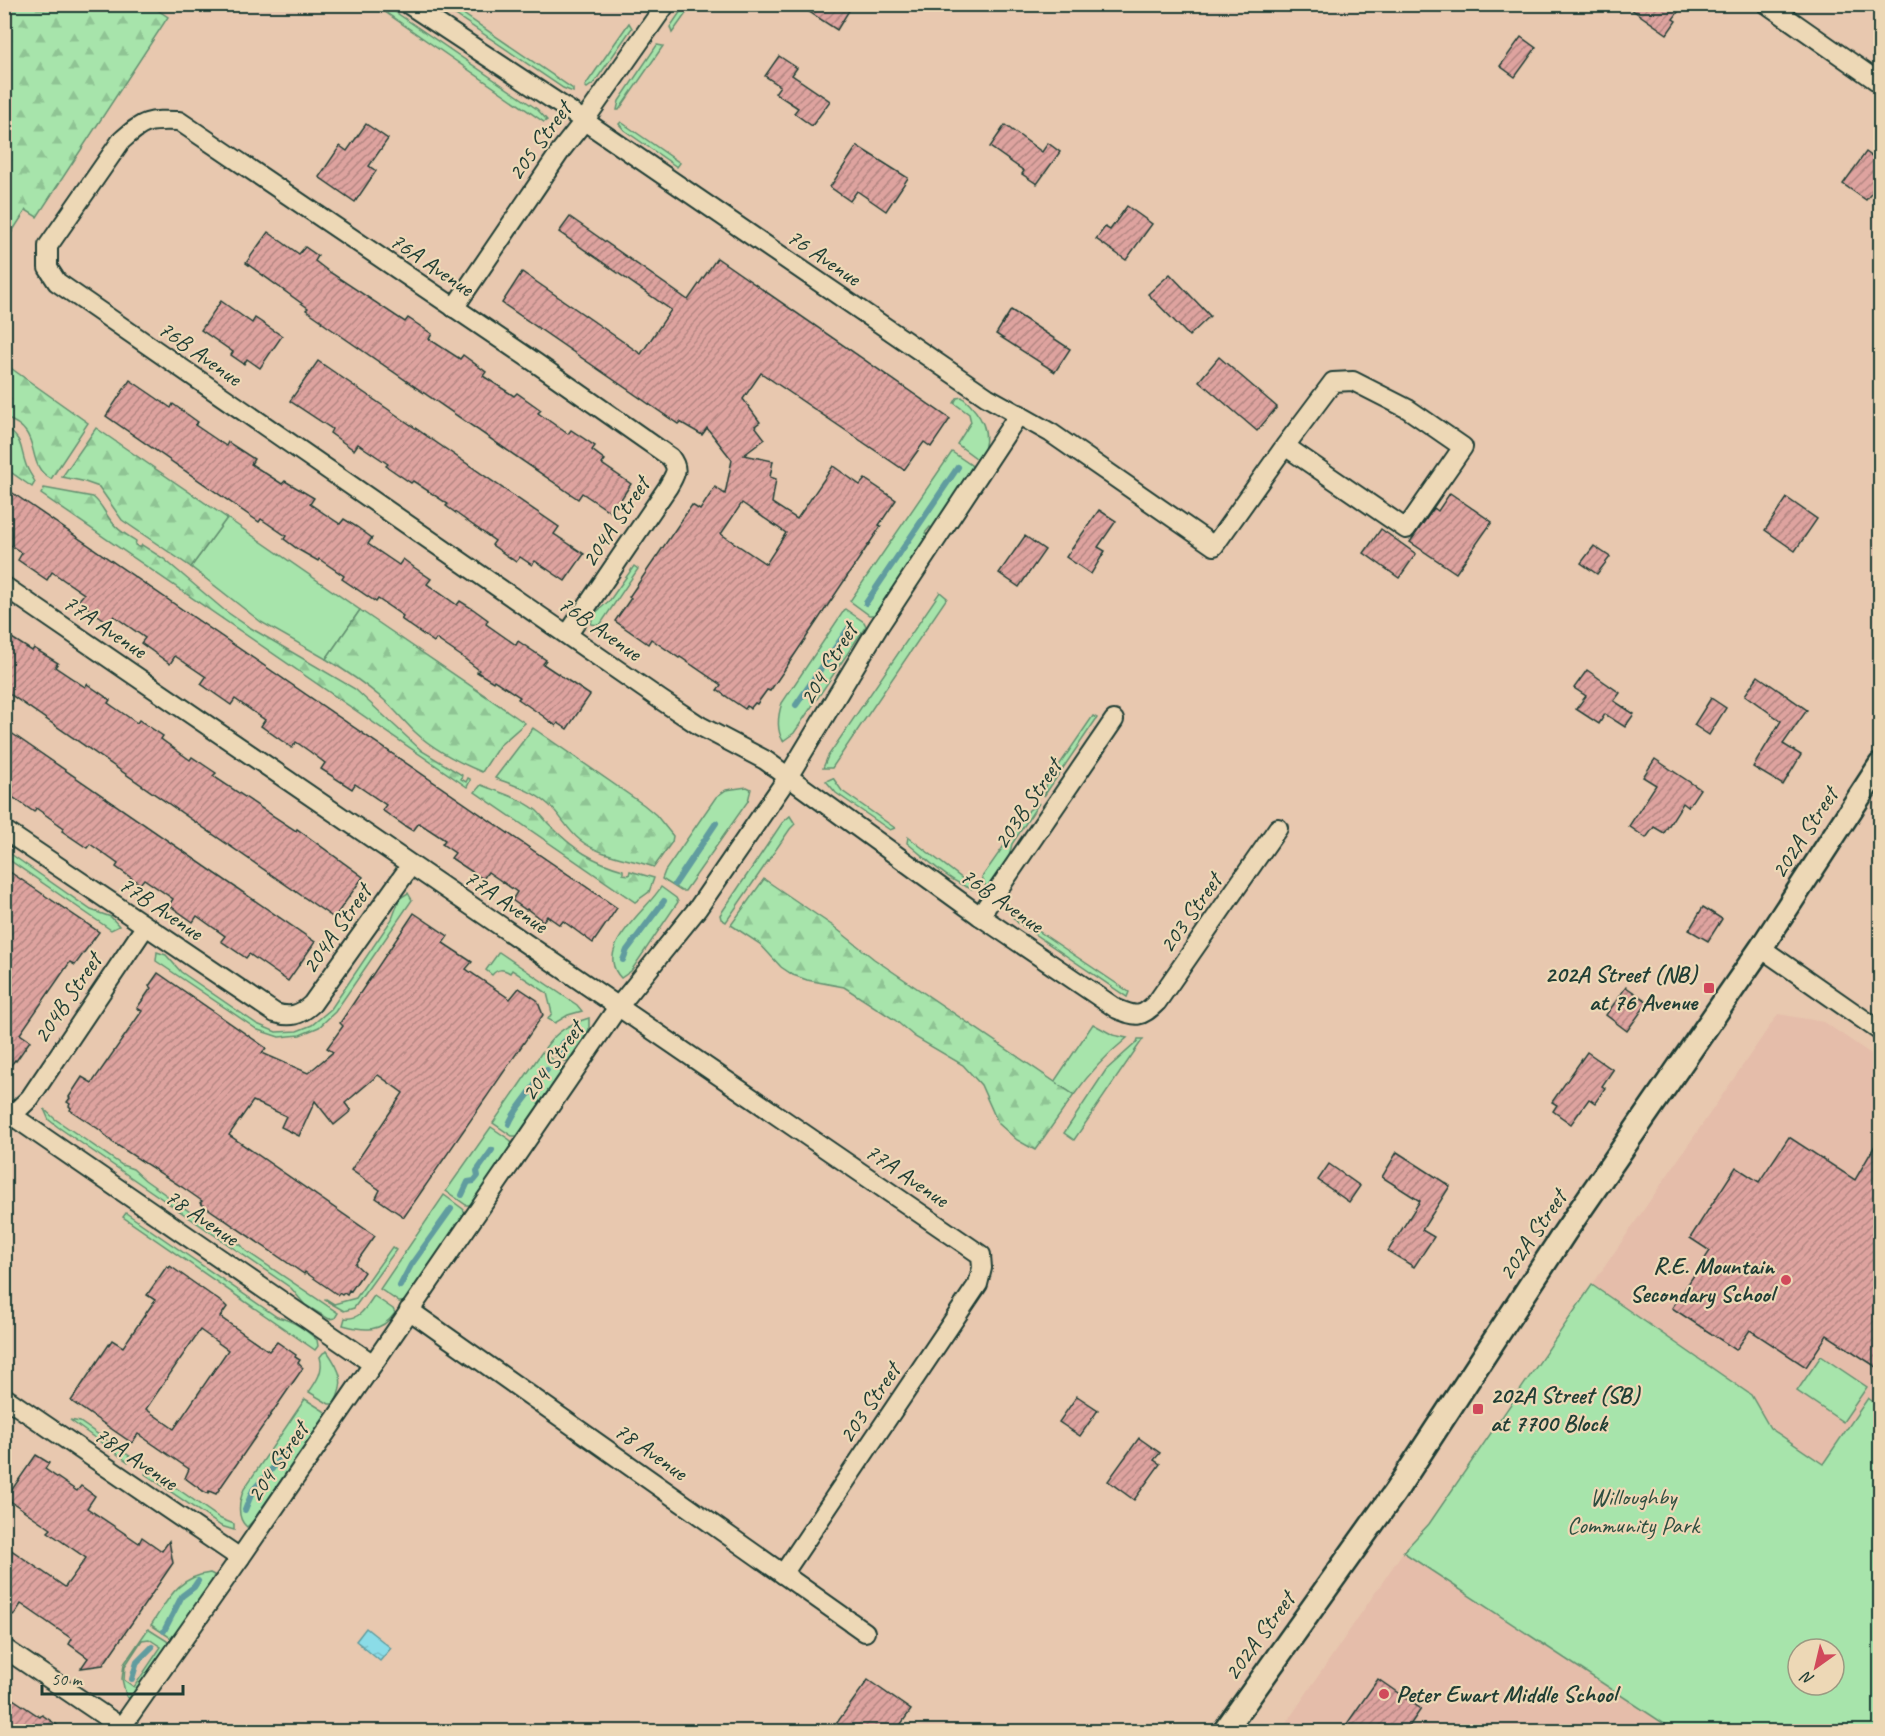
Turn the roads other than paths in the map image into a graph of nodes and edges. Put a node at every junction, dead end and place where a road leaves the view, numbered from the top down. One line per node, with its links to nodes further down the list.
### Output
1 (408, 4): 5 (street, 76 Avenue)
2 (666, 4): 5 (street, 205 Street)
3 (1767, 4): 4 (street)
4 (1881, 83)
5 (584, 121): 7 (street, 205 Street); 8 (street, 76 Avenue)
6 (48, 268): 7 (street, 76A Avenue); 12 (street, 76B Avenue)
7 (453, 308): 10 (street, 76A Avenue)
8 (1019, 414): 9 (street, 76 Avenue); 15 (street, 204 Street)
9 (1285, 446): 9 (street)
10 (676, 465): 12 (street, 204A Street)
11 (4, 586): 18 (street, 77A Avenue)
12 (568, 634): 15 (street, 76B Avenue)
13 (1114, 720): 19 (street, 203B Street)
14 (1881, 765): 21 (main road, 202A Street)
15 (788, 777): 19 (street, 76B Avenue); 22 (street, 204 Street)
16 (1278, 828): 24 (street, 203 Street)
17 (4, 830): 20 (street, 77B Avenue)
18 (411, 865): 22 (street, 77A Avenue); 23 (street, 204A Street)
19 (980, 916): 24 (street, 76B Avenue)
20 (145, 927): 23 (street, 77B Avenue); 26 (street, 204B Street)
21 (1761, 948): 25 (street); 36 (main road, 202A Street)
22 (618, 1007): 27 (street, 77A Avenue); 28 (street, 204 Street)
23 (295, 1016)
24 (1134, 1016)
25 (1881, 1031)
26 (7, 1116): 29 (street, 78 Avenue)
27 (981, 1255): 32 (street, 203 Street)
28 (409, 1310): 29 (street, 204 Street); 32 (street, 78 Avenue)
29 (373, 1364): 31 (street, 204 Street)
30 (4, 1397): 31 (street, 78A Avenue)
31 (240, 1558): 35 (street, 204 Street)
32 (783, 1574): 33 (street, 78 Avenue)
33 (865, 1632)
34 (4, 1648): 35 (street)
35 (119, 1729)
36 (1224, 1731)

